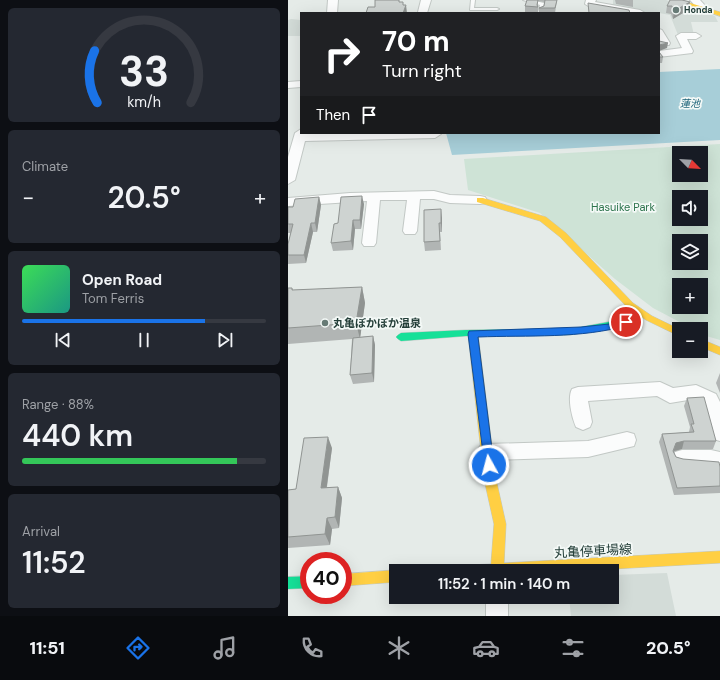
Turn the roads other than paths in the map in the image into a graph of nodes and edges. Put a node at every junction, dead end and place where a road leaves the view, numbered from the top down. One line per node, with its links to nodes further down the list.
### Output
1 (333, 0): 11 (street)
2 (426, 0): 12 (street)
3 (473, 0): 9 (lane)
4 (525, 0): 13 (lane)
5 (675, 0): 7 (street)
6 (688, 0): 7 (street)
7 (699, 4): 10 (street); 15 (street)
8 (596, 6): 14 (street)
9 (497, 9)
10 (720, 10)
11 (332, 12)
12 (423, 12)
13 (540, 12)
14 (634, 12)
15 (720, 14)
16 (660, 34): 18 (street)
17 (696, 36): 19 (street)
18 (665, 43)
19 (660, 54)
20 (288, 84): 21 (street)
21 (300, 84)
22 (435, 134): 23 (street)
23 (300, 135): 24 (street)
24 (288, 180)
25 (414, 196): 26 (street); 27 (street); 29 (street)
26 (374, 197): 28 (street); 30 (street)
27 (480, 200): 32 (street)
28 (288, 202)
29 (410, 231)
30 (374, 234)
31 (626, 322): 33 (street)
32 (672, 330)
33 (473, 334): 34 (street); 40 (street)
34 (400, 337)
35 (708, 346): 36 (street)
36 (720, 351)
37 (583, 422): 38 (street)
38 (720, 433)
39 (628, 440): 40 (street)
40 (487, 452): 44 (street)
41 (682, 458): 42 (street)
42 (720, 461)
43 (720, 557): 45 (street, 丸亀停車場線)
44 (497, 564)
45 (600, 564)
46 (389, 577): 47 (street)
47 (352, 579)
48 (300, 582): 49 (street)
49 (288, 583)
50 (497, 604): 51 (street)
51 (497, 616)

